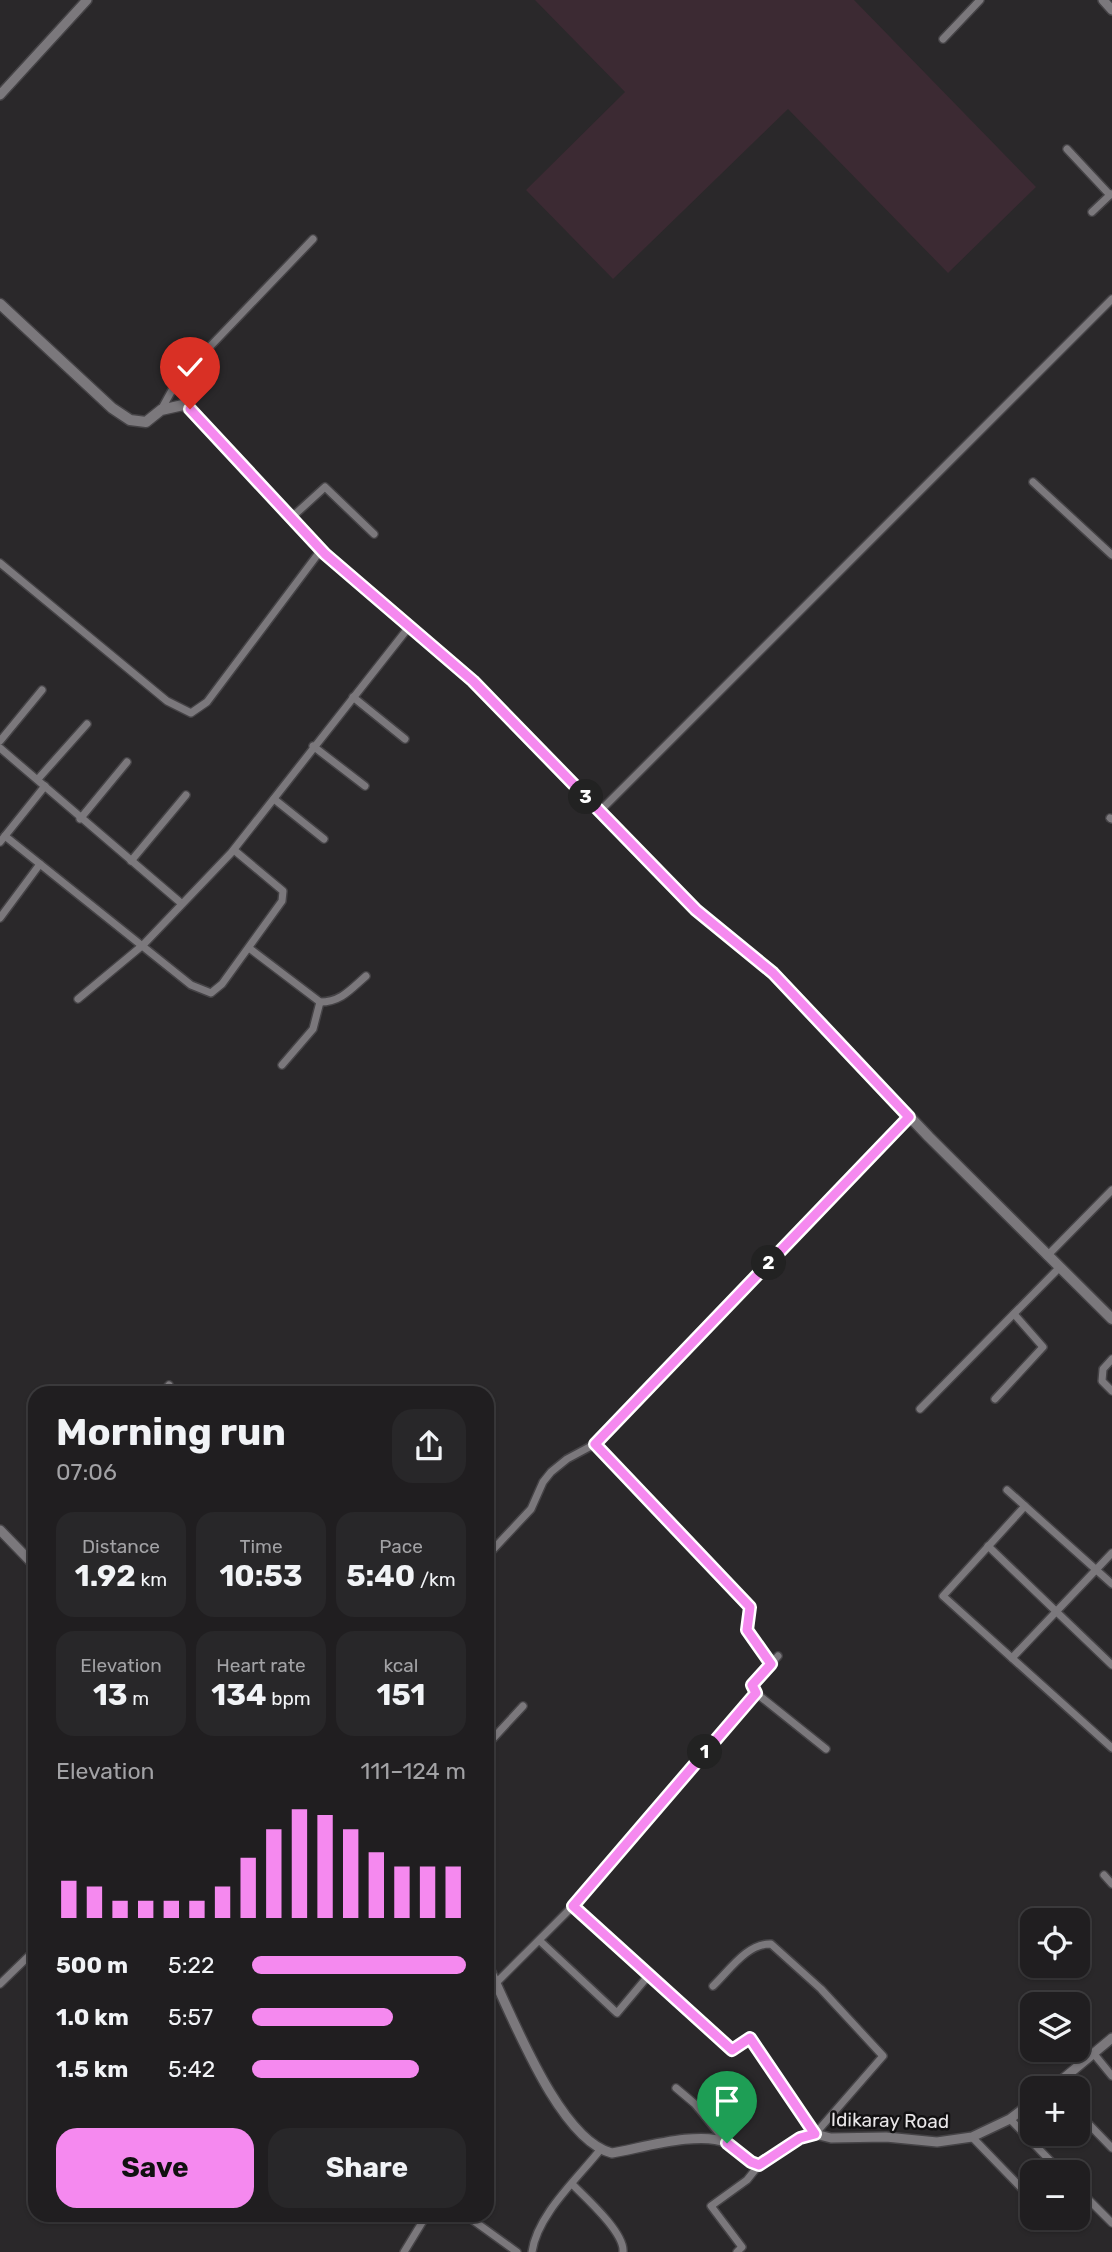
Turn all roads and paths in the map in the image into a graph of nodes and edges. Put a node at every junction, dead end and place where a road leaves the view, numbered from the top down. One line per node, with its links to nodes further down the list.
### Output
1 (87, 0): 6 (street)
2 (980, 0): 5 (street)
3 (1102, 0): 4 (street)
4 (1112, 10)
5 (943, 39)
6 (0, 95)
7 (1067, 149): 8 (street)
8 (1111, 195): 9 (street)
9 (1093, 212)
10 (313, 239): 13 (street)
11 (1112, 299): 34 (street)
12 (0, 304): 13 (main road)
13 (161, 410): 15 (main road)
14 (1033, 482): 18 (street)
15 (291, 518): 16 (street); 17 (main road)
16 (374, 534)
17 (321, 550): 19 (street); 20 (main road)
18 (1112, 555)
19 (0, 563)
20 (409, 627): 22 (street); 34 (main road)
21 (42, 690): 25 (street)
22 (352, 697): 24 (street); 26 (street)
23 (87, 723): 29 (street)
24 (405, 739)
25 (0, 741)
26 (313, 746): 31 (street); 33 (street)
27 (0, 748): 29 (street)
28 (127, 762): 35 (street)
29 (38, 779): 30 (street)
30 (45, 786): 35 (street); 36 (street)
31 (365, 786)
32 (186, 795): 39 (street)
33 (274, 799): 37 (street); 38 (street)
34 (600, 811): 49 (main road)
35 (80, 819): 39 (street)
36 (2, 839): 40 (street)
37 (324, 839)
38 (234, 850): 41 (street); 44 (street)
39 (131, 861): 41 (street)
40 (40, 864): 42 (street); 43 (street)
41 (181, 903): 43 (street)
42 (0, 918)
43 (143, 945): 44 (street); 46 (street)
44 (249, 948): 47 (street)
45 (366, 976): 47 (street)
46 (78, 999)
47 (320, 1002): 48 (street)
48 (282, 1065)
49 (909, 1117): 51 (main road); 59 (street)
50 (1112, 1190): 51 (street)
51 (1047, 1256): 52 (main road)
52 (1059, 1268): 53 (street); 54 (main road)
53 (1014, 1314): 57 (street); 58 (street)
54 (1112, 1320)
55 (1112, 1359): 56 (street)
56 (1112, 1391)
57 (995, 1399)
58 (920, 1409)
59 (595, 1444): 64 (street); 72 (street)
60 (1007, 1490): 61 (street)
61 (1025, 1506): 63 (street); 67 (street)
62 (0, 1530): 66 (street)
63 (988, 1546): 69 (street); 71 (street)
64 (494, 1548)
65 (1112, 1553): 67 (street)
66 (28, 1559)
67 (1096, 1570): 68 (street); 69 (street)
68 (1112, 1584)
69 (1056, 1611): 71 (street); 73 (street)
70 (778, 1656): 72 (street)
71 (1012, 1658): 77 (street)
72 (771, 1664): 74 (street)
73 (1112, 1665)
74 (756, 1693): 78 (street); 81 (street)
75 (523, 1706): 76 (street)
76 (494, 1737)
77 (1112, 1748)
78 (825, 1749)
79 (1104, 1875): 80 (street)
80 (1112, 1884)
81 (573, 1906): 82 (street); 84 (street)
82 (540, 1941): 84 (street); 86 (street)
83 (28, 1957): 87 (street)
84 (649, 1975): 97 (street)
85 (494, 1977): 86 (street)
86 (497, 1982): 101 (street)
87 (0, 1984)
88 (713, 1986): 97 (street)
89 (1112, 2038): 90 (street)
90 (1094, 2054): 91 (street); 92 (street)
91 (1067, 2076)
92 (1112, 2076)
93 (676, 2088): 99 (street)
94 (1020, 2111): 95 (street, Idikaray Road)
95 (1010, 2119): 98 (street, Idikaray Road); 102 (street)
96 (1090, 2125): 100 (street)
97 (815, 2134): 98 (street, Idikaray Road); 103 (street, Idikaray Road)
98 (972, 2137): 105 (street)
99 (727, 2143): 101 (street); 103 (street)
100 (1112, 2148)
101 (600, 2150): 104 (street)
102 (1049, 2160)
103 (759, 2165): 114 (street)
104 (572, 2184): 112 (street); 113 (street)
105 (1020, 2187)
106 (1090, 2201): 109 (street)
107 (422, 2222): 110 (street)
108 (475, 2222): 111 (street)
109 (1112, 2222)
110 (404, 2252)
111 (517, 2252)
112 (532, 2252)
113 (624, 2252)
114 (737, 2252)

